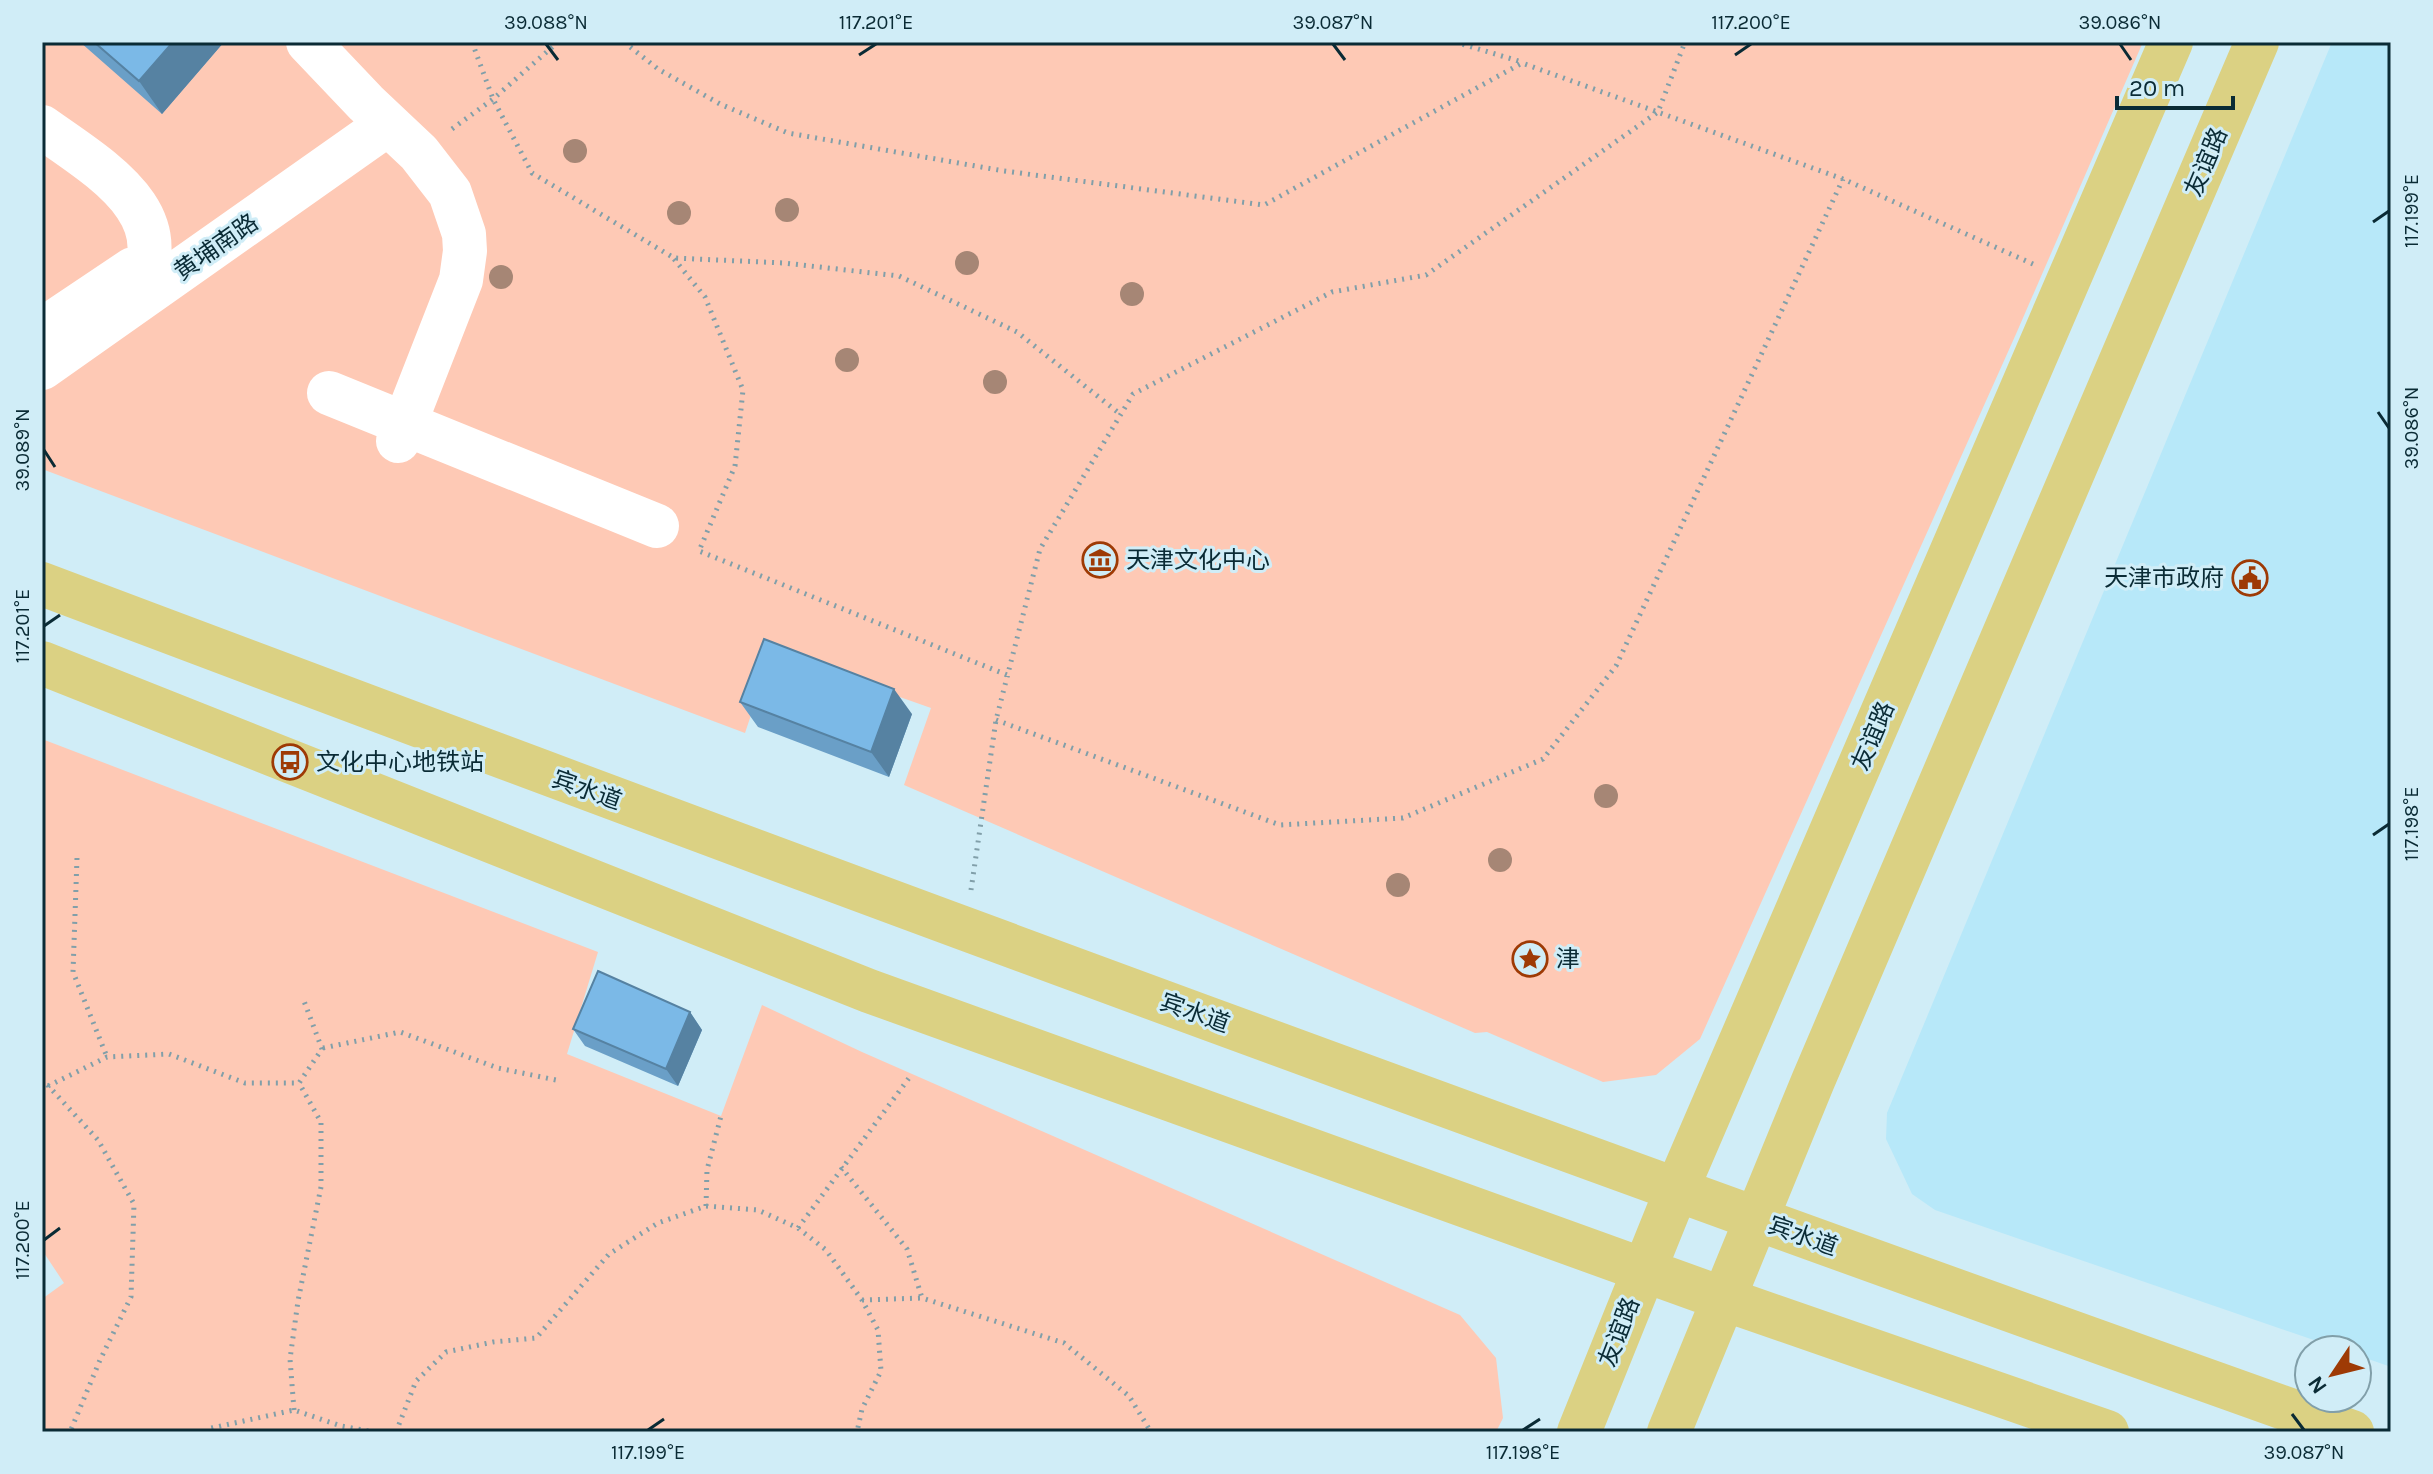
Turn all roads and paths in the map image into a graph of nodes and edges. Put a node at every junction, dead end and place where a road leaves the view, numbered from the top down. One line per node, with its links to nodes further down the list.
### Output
1 (288, 42): 13 (street)
2 (308, 42): 13 (street)
3 (472, 42): 11 (path)
4 (558, 42): 11 (path)
5 (624, 42): 10 (path)
6 (1455, 42): 10 (path)
7 (1685, 42): 12 (path)
8 (2171, 42): 18 (main road, 友谊路)
9 (2257, 42): 44 (main road, 友谊路)
10 (1522, 63): 12 (path)
11 (493, 99): 13 (path); 16 (path)
12 (1658, 112): 15 (path); 23 (path)
13 (381, 125): 17 (street, 黄埔南路); 19 (street, 黄埔南路); 24 (street)
14 (42, 127): 17 (street)
15 (1843, 179): 18 (path); 29 (path)
16 (674, 258): 23 (path); 28 (path)
17 (148, 259): 19 (street); 20 (street, 黄埔南路)
18 (2071, 280): 42 (main road, 友谊路)
19 (106, 324): 21 (street, 黄埔南路)
20 (42, 330)
21 (42, 368)
22 (326, 401): 24 (street)
23 (1120, 414): 28 (path)
24 (392, 428): 25 (street)
25 (653, 535)
26 (42, 584): 31 (main road, 宾水道)
27 (42, 663): 46 (main road)
28 (1007, 675): 29 (path)
29 (996, 720): 31 (path)
30 (77, 858): 34 (path)
31 (965, 929): 42 (main road, 宾水道)
32 (304, 1001): 33 (path)
33 (322, 1049): 37 (path); 38 (path)
34 (107, 1057): 38 (path); 39 (path)
35 (912, 1074): 41 (path)
36 (42, 1079): 39 (path)
37 (556, 1080)
38 (299, 1083): 50 (path)
39 (48, 1086): 51 (path)
40 (721, 1116): 43 (path)
41 (841, 1167): 45 (path); 47 (path)
42 (1677, 1189): 44 (main road, 宾水道); 46 (main road, 友谊路)
43 (706, 1206): 45 (path); 54 (path)
44 (1755, 1219): 48 (main road, 友谊路); 60 (main road, 宾水道)
45 (798, 1228): 49 (path)
46 (1644, 1269): 48 (main road); 57 (main road, 友谊路)
47 (922, 1298): 49 (path); 56 (path)
48 (1724, 1299): 58 (main road, 友谊路); 59 (main road)
49 (862, 1300): 55 (path)
50 (294, 1410): 52 (path); 53 (path)
51 (70, 1432)
52 (205, 1432)
53 (374, 1432)
54 (396, 1432)
55 (857, 1432)
56 (1151, 1432)
57 (1579, 1432)
58 (1669, 1432)
59 (2107, 1432)
60 (2352, 1432)

